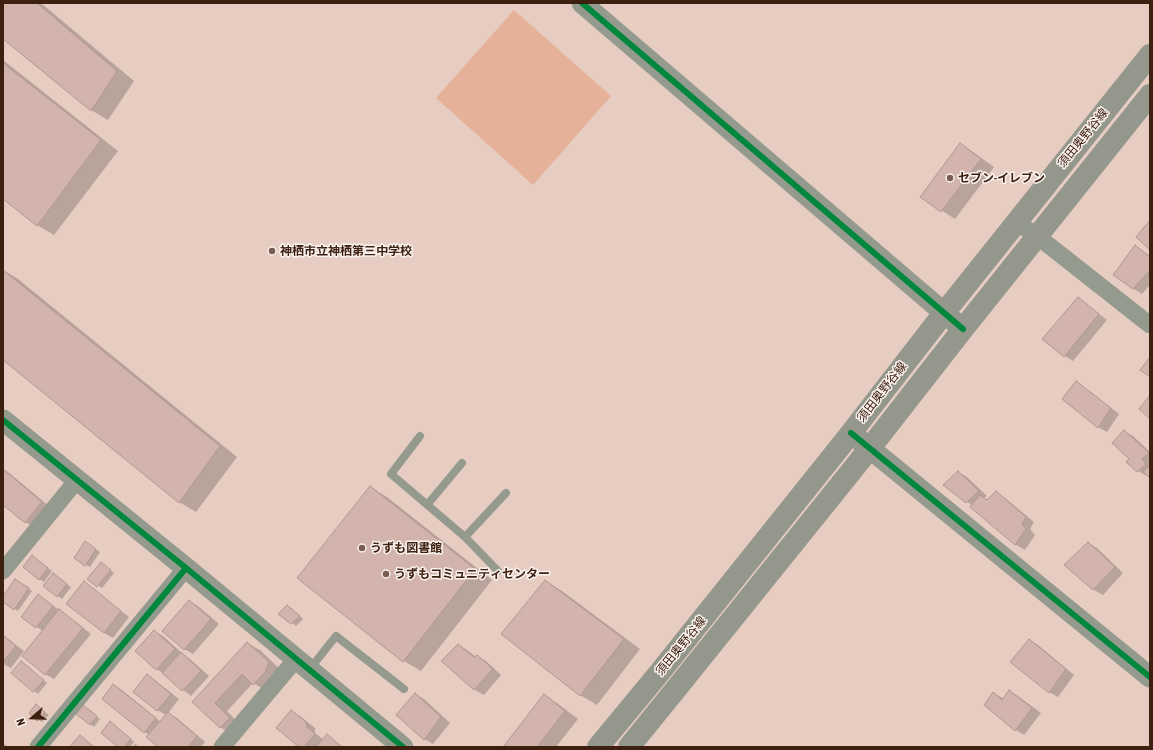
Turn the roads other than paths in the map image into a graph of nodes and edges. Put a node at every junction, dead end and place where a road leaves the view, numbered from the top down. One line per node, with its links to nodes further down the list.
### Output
1 (582, 3): 6 (street)
2 (1150, 55): 4 (main road, 須田奥野谷線)
3 (1150, 95): 5 (main road, 須田奥野谷線)
4 (1016, 222): 5 (street); 6 (main road, 須田奥野谷線)
5 (1037, 236): 7 (street); 8 (main road, 須田奥野谷線)
6 (944, 313): 8 (street); 10 (main road, 須田奥野谷線)
7 (1150, 325)
8 (963, 329): 12 (main road, 須田奥野谷線)
9 (3, 420): 14 (street)
10 (851, 433): 12 (street); 27 (main road, 須田奥野谷線)
11 (420, 436): 16 (lane)
12 (870, 448): 22 (street); 28 (main road, 須田奥野谷線)
13 (462, 463): 16 (lane)
14 (77, 480): 18 (street); 19 (street)
15 (506, 493): 17 (lane)
16 (427, 505): 17 (lane)
17 (465, 537): 20 (lane)
18 (186, 568): 21 (street); 25 (street)
19 (3, 571)
20 (498, 571)
21 (303, 664): 23 (lane); 24 (street); 26 (street)
22 (1150, 677)
23 (404, 689)
24 (401, 746)
25 (38, 747)
26 (222, 747)
27 (598, 747)
28 (629, 747)

